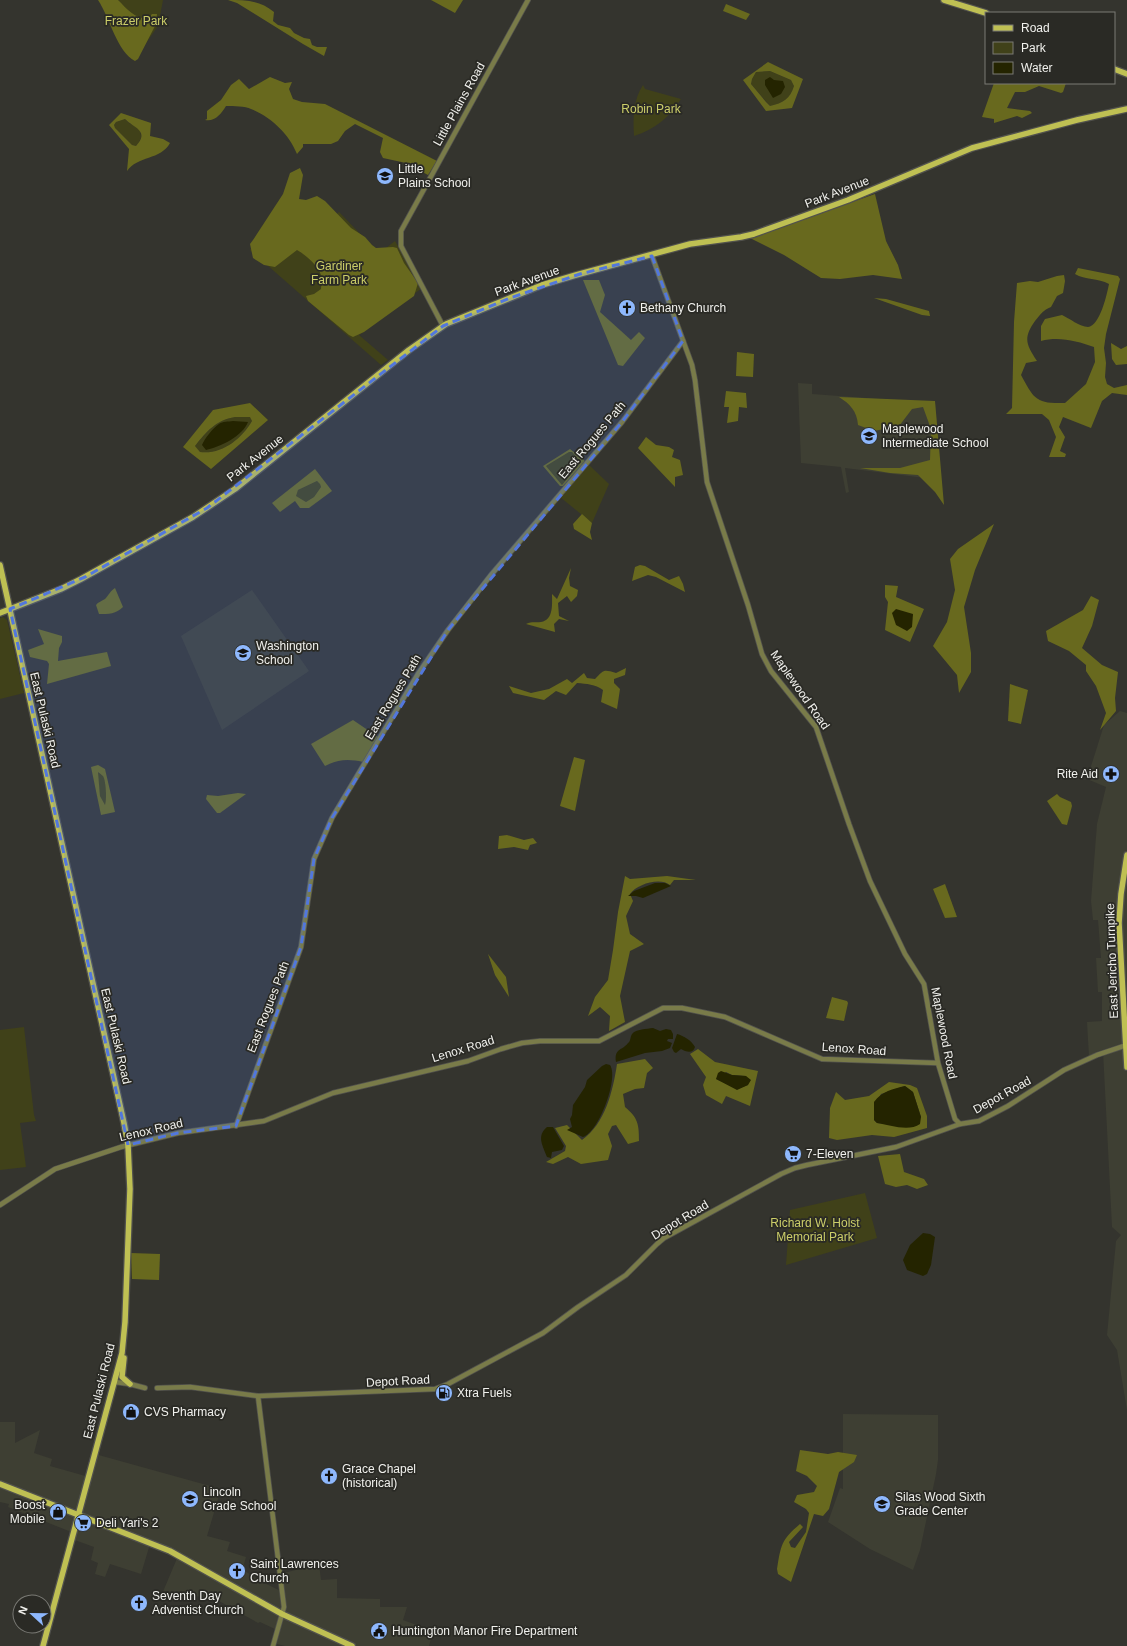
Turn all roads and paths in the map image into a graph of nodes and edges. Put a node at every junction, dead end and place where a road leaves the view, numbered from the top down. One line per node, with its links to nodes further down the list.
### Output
1 (528, 0): 8 (street, Little Plains Road)
2 (944, 0): 3 (main road)
3 (985, 13)
4 (1115, 69): 5 (main road)
5 (1127, 74)
6 (1127, 109): 7 (main road, Park Avenue)
7 (652, 256): 8 (main road, Park Avenue); 9 (street, Maplewood Road)
8 (443, 326): 13 (main road, Park Avenue)
9 (683, 341): 10 (street, East Rogues Path); 11 (street, Maplewood Road)
10 (673, 355): 11 (street); 20 (street, East Rogues Path)
11 (690, 358): 17 (street, Maplewood Road)
12 (0, 566): 13 (main road, East Pulaski Road)
13 (10, 609): 14 (main road, Park Avenue); 21 (main road, East Pulaski Road)
14 (0, 613)
15 (1127, 855): 16 (main road, East Jericho Turnpike)
16 (1126, 1045): 18 (main road, East Jericho Turnpike); 19 (street, Depot Road)
17 (938, 1063): 19 (street, Maplewood Road); 20 (street, Lenox Road)
18 (1127, 1067)
19 (960, 1124): 28 (street, Depot Road)
20 (236, 1126): 21 (street, Lenox Road)
21 (128, 1145): 22 (street, Lenox Road); 23 (main road, East Pulaski Road)
22 (0, 1205)
23 (122, 1353): 24 (main road, East Pulaski Road); 25 (main road)
24 (115, 1382): 25 (street); 30 (main road, East Pulaski Road)
25 (130, 1384): 26 (street)
26 (145, 1388)
27 (157, 1388): 28 (street, Depot Road)
28 (258, 1396): 31 (street)
29 (0, 1484): 30 (main road)
30 (79, 1514): 31 (main road); 32 (main road, East Pulaski Road)
31 (282, 1614): 33 (street); 34 (main road)
32 (43, 1646)
33 (273, 1646)
34 (352, 1646)

